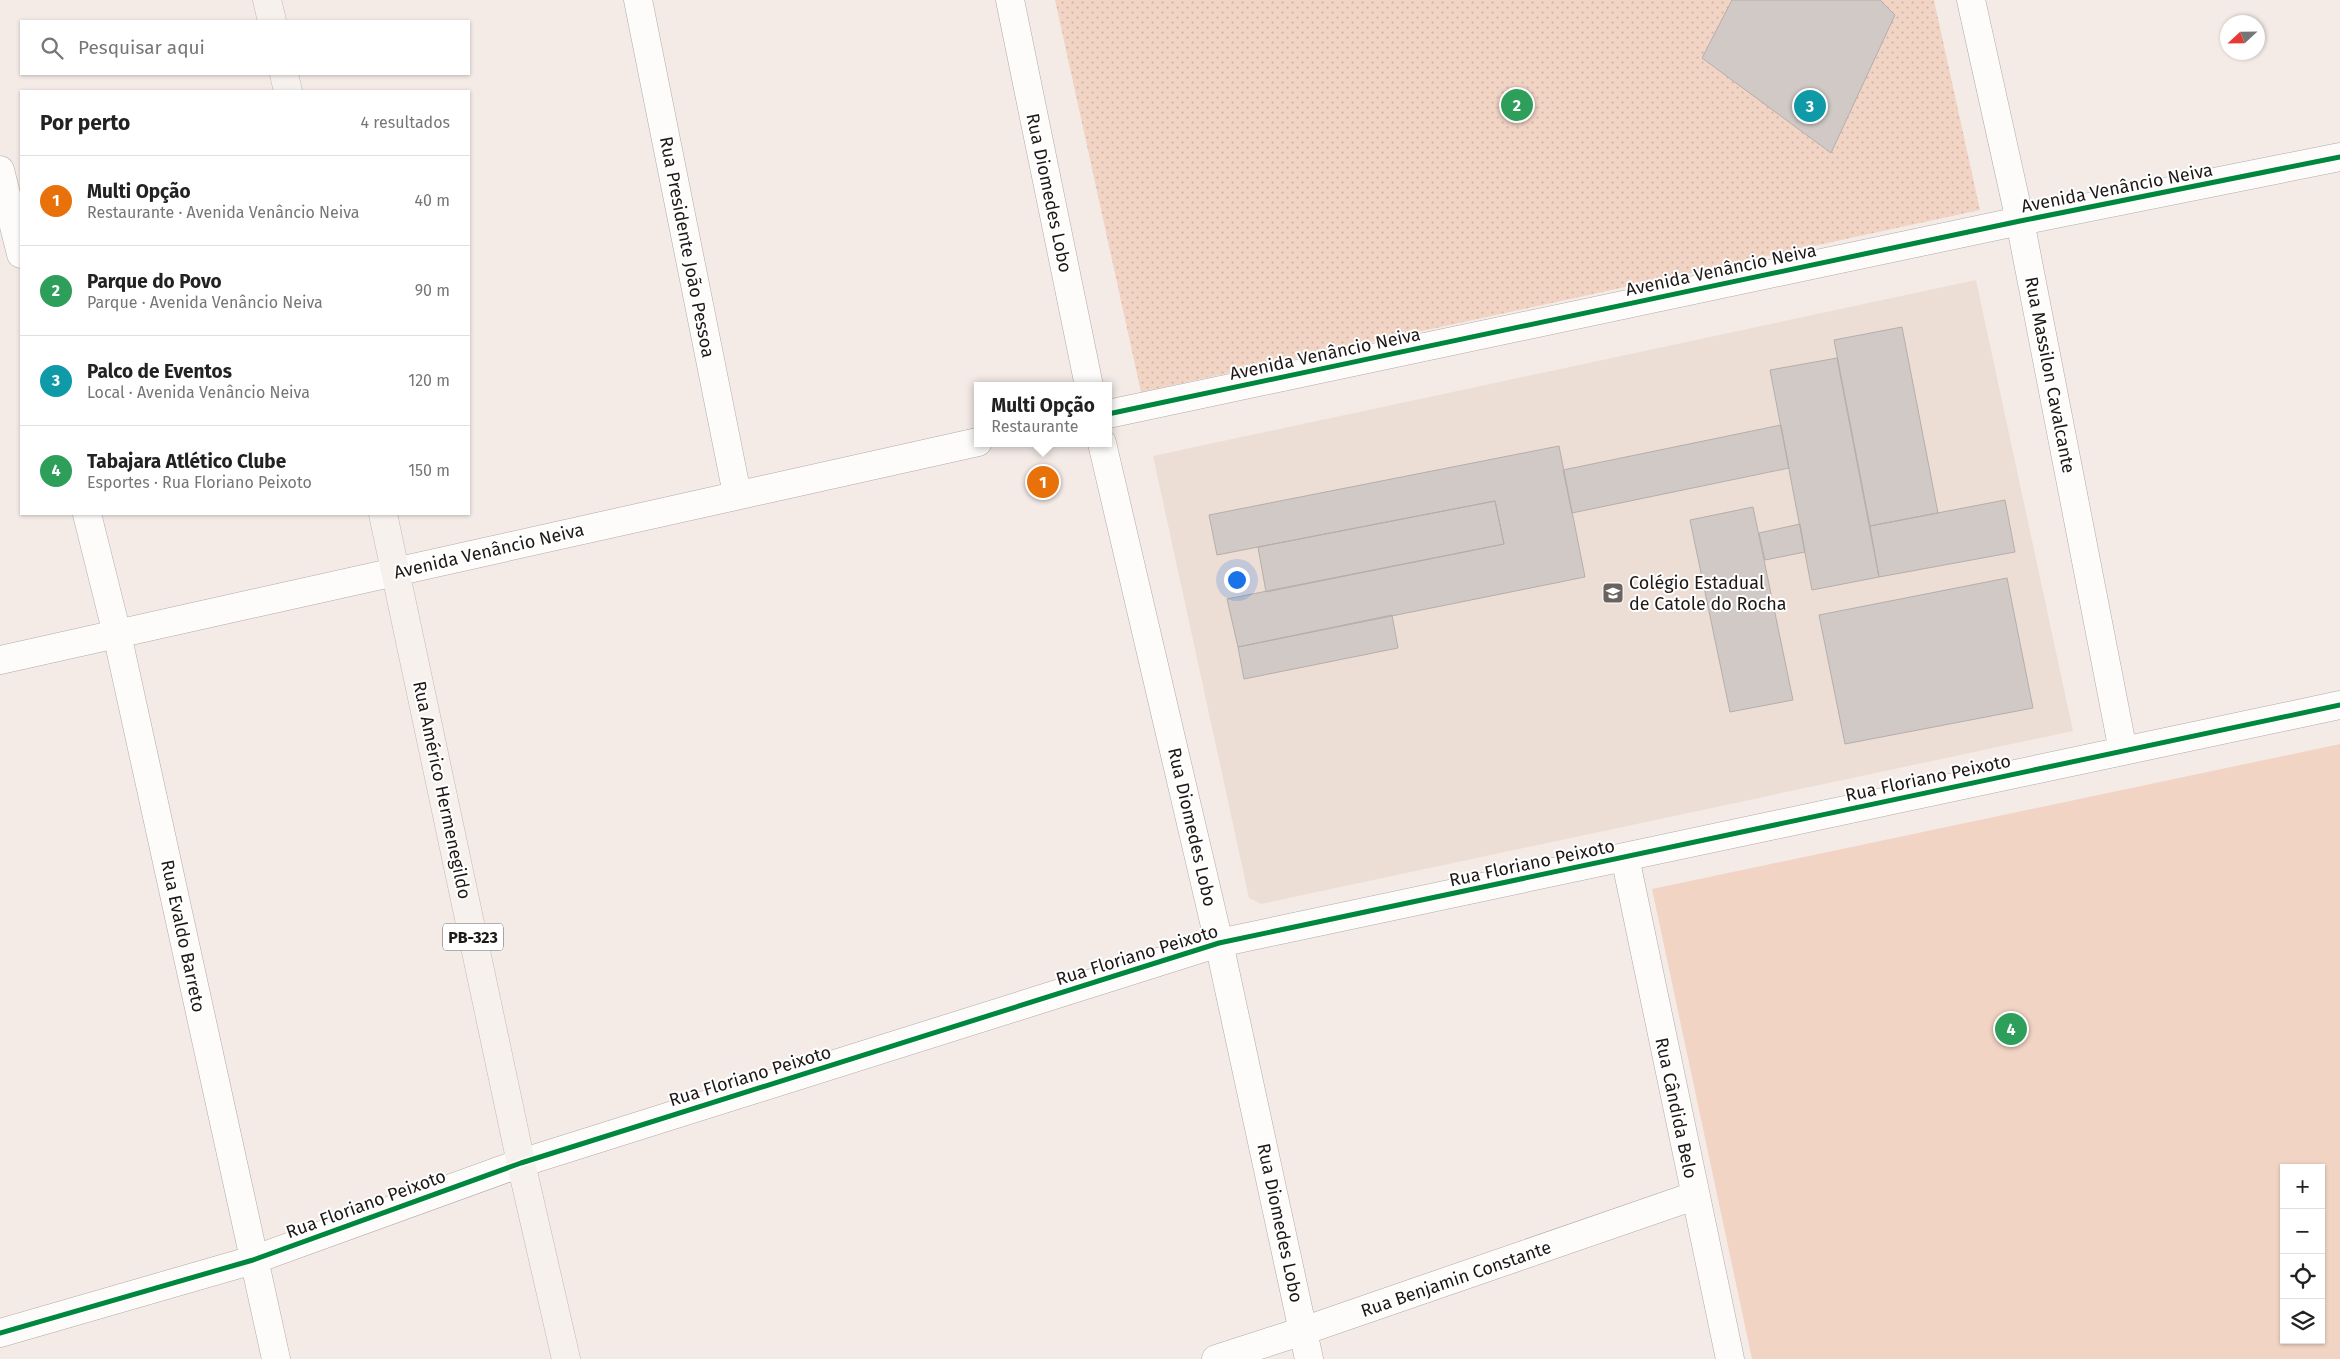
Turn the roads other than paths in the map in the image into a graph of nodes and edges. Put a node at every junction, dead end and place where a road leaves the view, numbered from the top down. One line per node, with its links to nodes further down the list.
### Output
1 (267, 0): 5 (main road)
2 (638, 0): 16 (street, Rua Presidente João Pessoa)
3 (1010, 0): 12 (street, Rua Diomedes Lobo)
4 (1971, 0): 10 (street, Rua Massilon Cavalcante)
5 (272, 20)
6 (284, 75): 7 (main road)
7 (288, 90)
8 (2340, 156): 10 (street, Avenida Venâncio Neiva)
9 (0, 170): 11 (street)
10 (2020, 221): 13 (street, Avenida Venâncio Neiva); 23 (street, Rua Massilon Cavalcante)
11 (20, 250)
12 (1088, 382)
13 (1112, 413)
14 (974, 443): 16 (street, Avenida Venâncio Neiva)
15 (1103, 447): 25 (street, Rua Diomedes Lobo)
16 (737, 494): 19 (street, Avenida Venâncio Neiva)
17 (87, 515): 20 (street, Rua Evaldo Barreto)
18 (383, 515): 19 (main road, Rua Américo Hermenegildo / PB-323)
19 (396, 572): 20 (street, Avenida Venâncio Neiva); 26 (main road, Rua Américo Hermenegildo / PB-323)
20 (117, 634): 21 (street, Avenida Venâncio Neiva); 28 (street, Rua Evaldo Barreto)
21 (0, 660)
22 (2340, 705): 23 (street, Rua Floriano Peixoto)
23 (2123, 751): 24 (street, Rua Floriano Peixoto)
24 (1625, 857): 25 (street, Rua Floriano Peixoto); 27 (street, Rua Cândida Belo)
25 (1219, 943): 26 (street, Rua Floriano Peixoto); 29 (street, Rua Diomedes Lobo)
26 (521, 1162): 28 (street, Rua Floriano Peixoto); 32 (main road, Rua Américo Hermenegildo / PB-323)
27 (1694, 1196): 29 (street, Rua Benjamin Constante); 35 (street, Rua Cândida Belo)
28 (253, 1260): 30 (street, Rua Floriano Peixoto); 31 (street, Rua Evaldo Barreto)
29 (1304, 1331): 33 (street, Rua Benjamin Constante); 34 (street, Rua Diomedes Lobo)
30 (0, 1333)
31 (276, 1359)
32 (566, 1359)
33 (1216, 1359)
34 (1309, 1359)
35 (1730, 1359)

